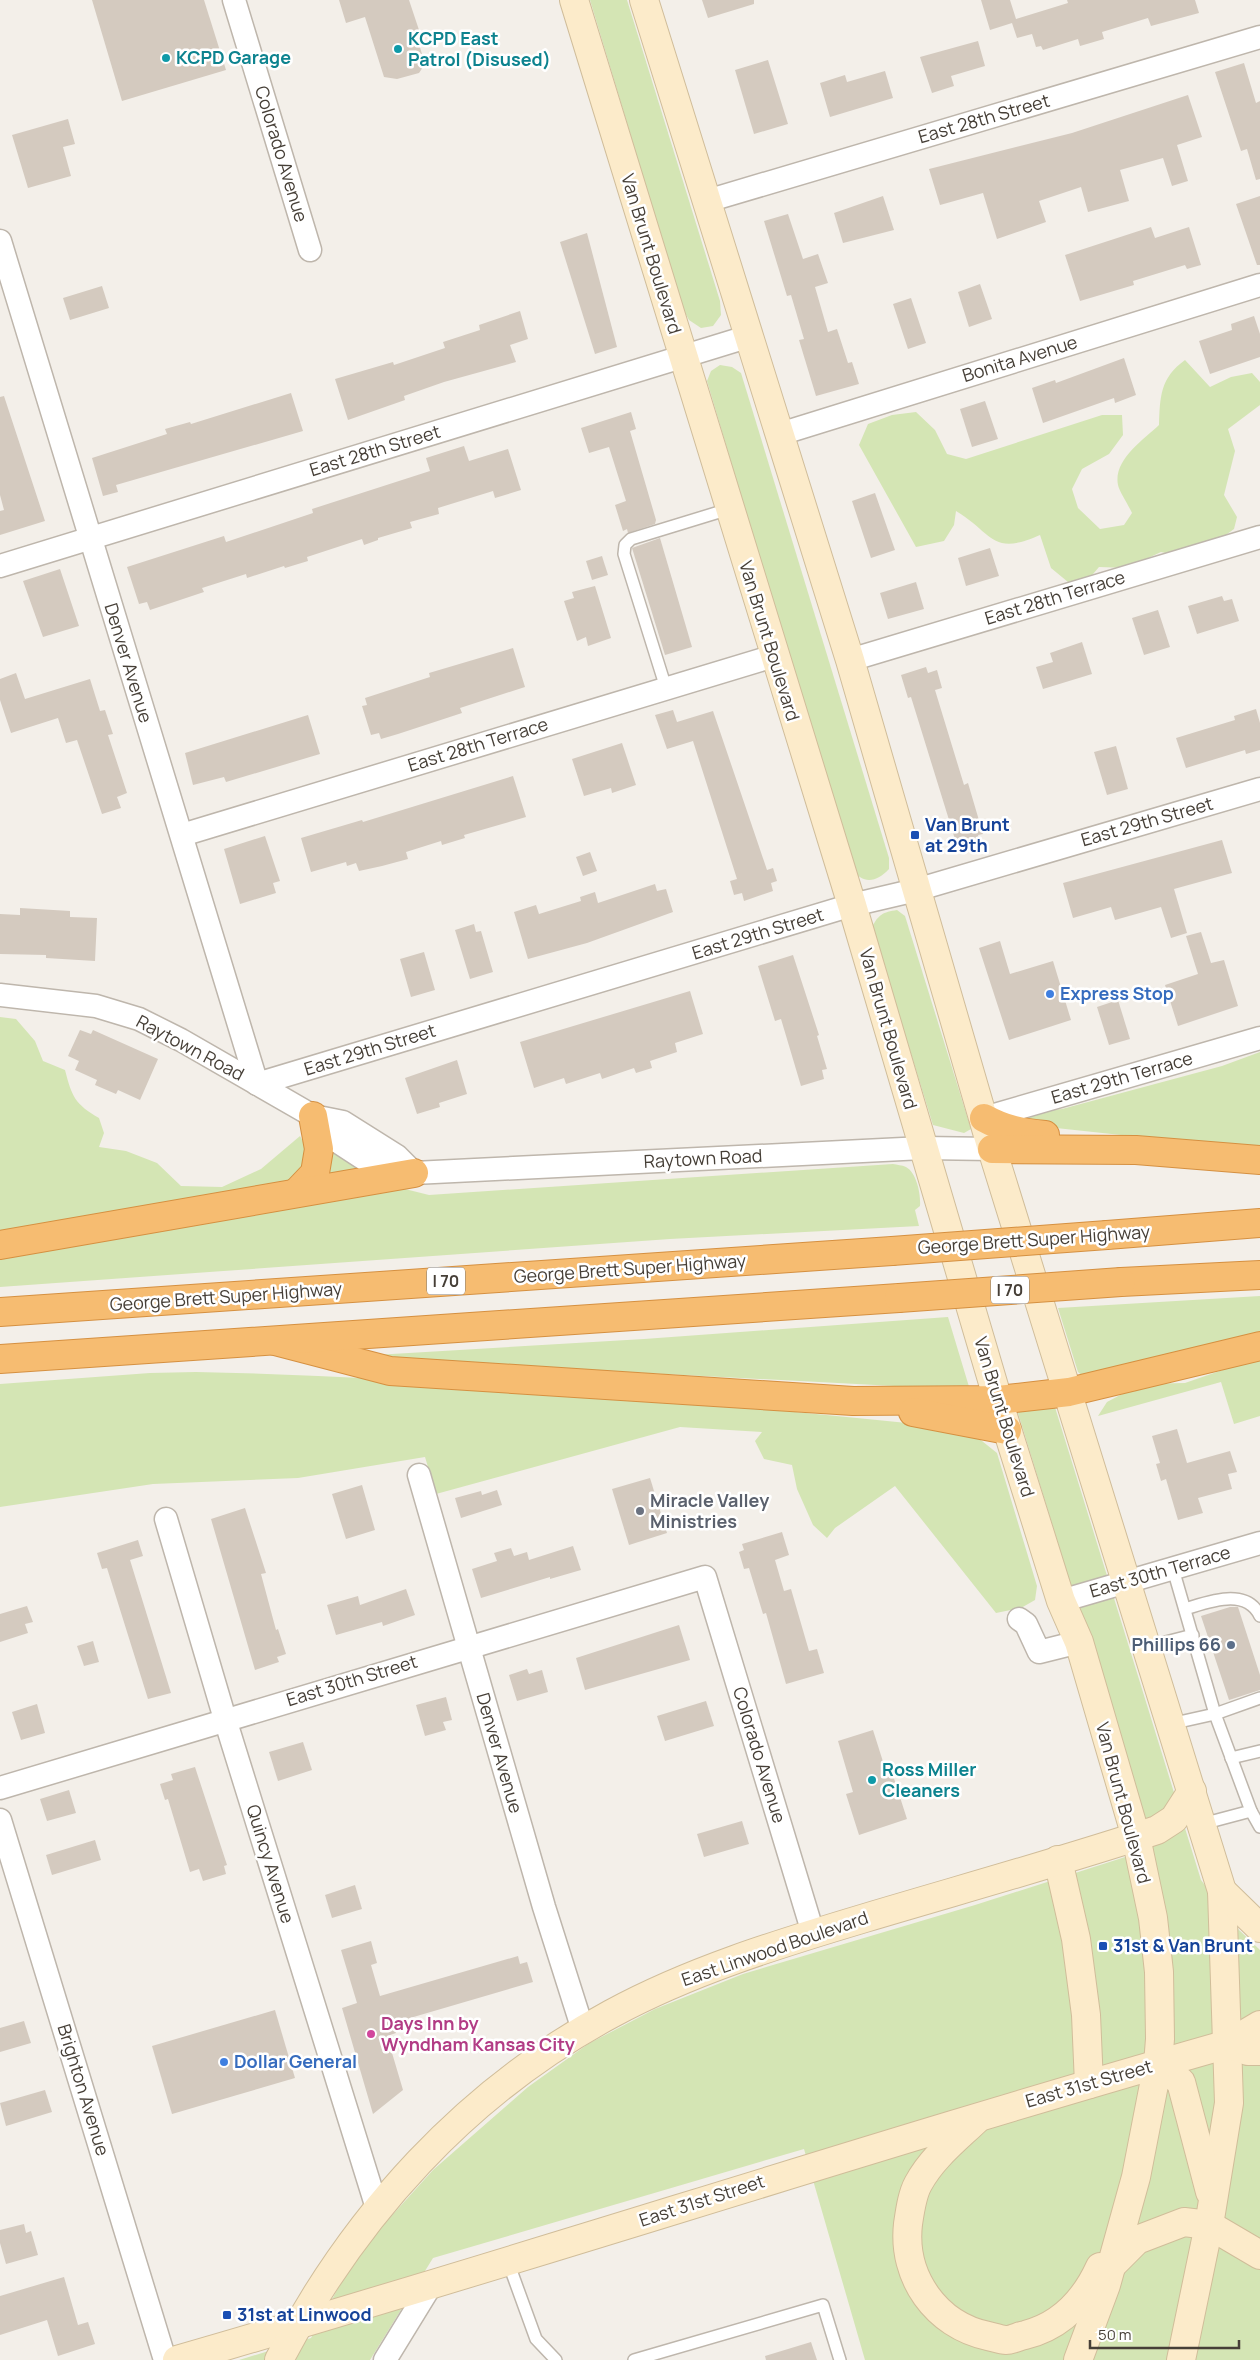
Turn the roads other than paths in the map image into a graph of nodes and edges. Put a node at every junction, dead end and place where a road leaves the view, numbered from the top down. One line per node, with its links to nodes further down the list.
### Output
1 (234, 0): 7 (street, Colorado Avenue)
2 (574, 0): 10 (main road, Van Brunt Boulevard)
3 (644, 0): 5 (main road)
4 (1260, 37): 5 (street, East 28th Street)
5 (707, 201): 9 (main road)
6 (0, 241): 14 (street, Denver Avenue)
7 (310, 250)
8 (1260, 285): 11 (street, Bonita Avenue)
9 (750, 336): 10 (street, East 28th Street); 11 (main road)
10 (682, 357): 12 (main road, Van Brunt Boulevard); 14 (street, East 28th Street)
11 (780, 434): 17 (main road)
12 (729, 509): 16 (main road, Van Brunt Boulevard); 18 (lane)
13 (1260, 537): 17 (street, East 28th Terrace)
14 (90, 539): 15 (street, East 28th Street); 20 (street, Denver Avenue)
15 (0, 566)
16 (774, 656): 18 (street, East 28th Terrace); 22 (main road, Van Brunt Boulevard)
17 (850, 660): 21 (main road)
18 (666, 688): 20 (street, East 28th Terrace)
19 (1260, 789): 21 (street, East 29th Street)
20 (182, 835): 25 (street, Denver Avenue)
21 (916, 890): 22 (street, East 29th Street); 27 (main road)
22 (852, 905): 25 (street, East 29th Street); 28 (main road, Van Brunt Boulevard)
23 (0, 995): 25 (street, Raytown Road)
24 (1260, 1038): 27 (street, East 29th Terrace)
25 (257, 1084): 26 (street, Raytown Road)
26 (313, 1116): 32 (street, Raytown Road); 33 (highway)
27 (984, 1118): 29 (main road); 30 (highway)
28 (924, 1148): 29 (street, Raytown Road); 32 (street, Raytown Road); 42 (main road, Van Brunt Boulevard)
29 (992, 1149): 30 (highway); 41 (main road)
30 (1136, 1150): 31 (highway)
31 (1260, 1160)
32 (414, 1173): 33 (highway)
33 (296, 1193): 35 (highway)
34 (1260, 1223): 37 (highway, George Brett Super Highway / I 70, bridge)
35 (0, 1246)
36 (1260, 1275): 38 (highway, I 70, bridge)
37 (0, 1312)
38 (275, 1340): 40 (highway, I 70); 43 (highway)
39 (1260, 1346): 41 (highway)
40 (0, 1359)
41 (1068, 1392): 42 (highway); 50 (main road)
42 (998, 1400): 43 (highway); 44 (main road, Van Brunt Boulevard)
43 (853, 1401): 44 (highway)
44 (1007, 1430): 51 (main road, Van Brunt Boulevard)
45 (419, 1475): 57 (street, Denver Avenue)
46 (166, 1519): 61 (street, Quincy Avenue)
47 (1260, 1542): 48 (street, East 30th Terrace)
48 (1173, 1569): 50 (street, East 30th Terrace); 52 (lane)
49 (705, 1577): 57 (street, East 30th Street); 75 (street, Colorado Avenue)
50 (1126, 1583): 51 (street, East 30th Terrace); 58 (main road)
51 (1061, 1601): 56 (main road, Van Brunt Boulevard)
52 (1185, 1609): 53 (lane); 55 (lane)
53 (1260, 1616)
54 (1020, 1619): 56 (street)
55 (1193, 1635): 58 (lane); 60 (lane)
56 (1079, 1642): 71 (main road, Van Brunt Boulevard)
57 (468, 1647): 61 (street, East 30th Street); 77 (street, Denver Avenue)
58 (1146, 1647): 62 (main road)
59 (1260, 1698): 60 (lane)
60 (1215, 1714): 62 (lane); 64 (lane)
61 (225, 1719): 65 (street, East 30th Street); 84 (street, Quincy Avenue)
62 (1170, 1724): 66 (main road)
63 (1260, 1751): 64 (lane)
64 (1231, 1758): 67 (lane)
65 (0, 1788)
66 (1192, 1792): 69 (main road); 71 (main road, East Linwood Boulevard)
67 (1250, 1811): 69 (lane); 70 (lane)
68 (0, 1820): 91 (street, Brighton Avenue)
69 (1202, 1824): 73 (main road)
70 (1260, 1827)
71 (1136, 1838): 72 (main road, East Linwood Boulevard); 80 (main road, Van Brunt Boulevard)
72 (1058, 1860): 75 (main road, East Linwood Boulevard); 81 (main road)
73 (1222, 1891): 74 (main road); 78 (main road)
74 (1260, 1928)
75 (813, 1933): 77 (main road, East Linwood Boulevard)
76 (1260, 2025): 78 (main road, East 31st Street)
77 (583, 2030): 84 (main road, East Linwood Boulevard)
78 (1228, 2044): 79 (main road); 80 (main road, East 31st Street); 85 (main road)
79 (1260, 2051)
80 (1158, 2064): 81 (main road, East 31st Street); 83 (main road, Van Brunt Boulevard); 85 (main road)
81 (1089, 2084): 82 (main road, East 31st Street)
82 (981, 2115): 83 (main road); 87 (main road, East 31st Street)
83 (1131, 2194): 88 (main road)
84 (377, 2208): 90 (main road, East Linwood Boulevard)
85 (1211, 2214): 86 (main road); 88 (main road); 99 (main road)
86 (1260, 2256)
87 (508, 2262): 89 (main road, East 31st Street); 95 (lane)
88 (1111, 2266): 98 (main road)
89 (431, 2285): 90 (main road, East 31st Street); 94 (street)
90 (297, 2326): 92 (main road, East 31st Street); 93 (main road, East Linwood Boulevard)
91 (165, 2360)
92 (176, 2360)
93 (279, 2360)
94 (385, 2360)
95 (556, 2360)
96 (634, 2360): 97 (lane)
97 (840, 2360)
98 (1078, 2360)
99 (1181, 2360)

